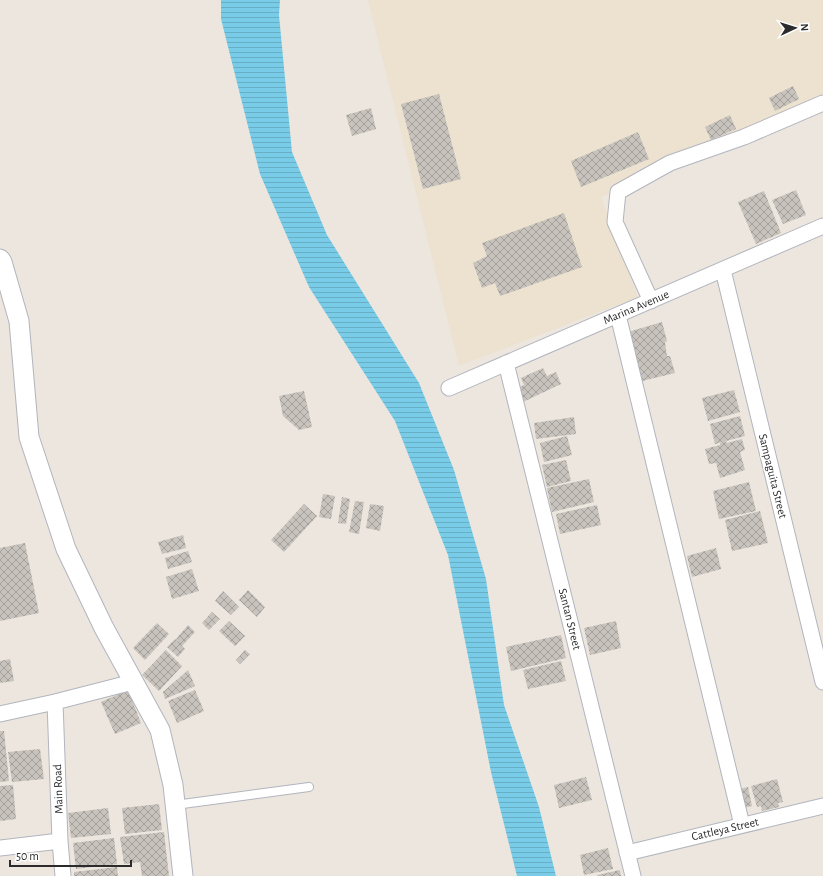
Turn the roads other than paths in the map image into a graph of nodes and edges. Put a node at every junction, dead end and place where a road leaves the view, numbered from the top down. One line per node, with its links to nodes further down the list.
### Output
1 (823, 104): 5 (street)
2 (823, 226): 4 (street, Marina Avenue)
3 (0, 259): 9 (street)
4 (723, 270): 5 (street, Marina Avenue); 10 (street, Sampaguita Street)
5 (651, 301): 6 (street, Marina Avenue)
6 (618, 315): 7 (street, Marina Avenue); 16 (street)
7 (506, 363): 8 (street, Marina Avenue); 19 (street, Santan Street)
8 (449, 388)
9 (133, 682): 11 (street); 14 (street)
10 (823, 682)
11 (55, 702): 12 (street); 17 (street, Main Road)
12 (0, 714)
13 (309, 787): 14 (lane)
14 (175, 805): 21 (street)
15 (823, 806): 16 (street, Cattleya Street)
16 (742, 825): 19 (street, Cattleya Street)
17 (60, 841): 18 (street); 20 (street, Main Road)
18 (0, 848)
19 (627, 853): 22 (street, Santan Street)
20 (63, 876)
21 (183, 876)
22 (633, 876)

